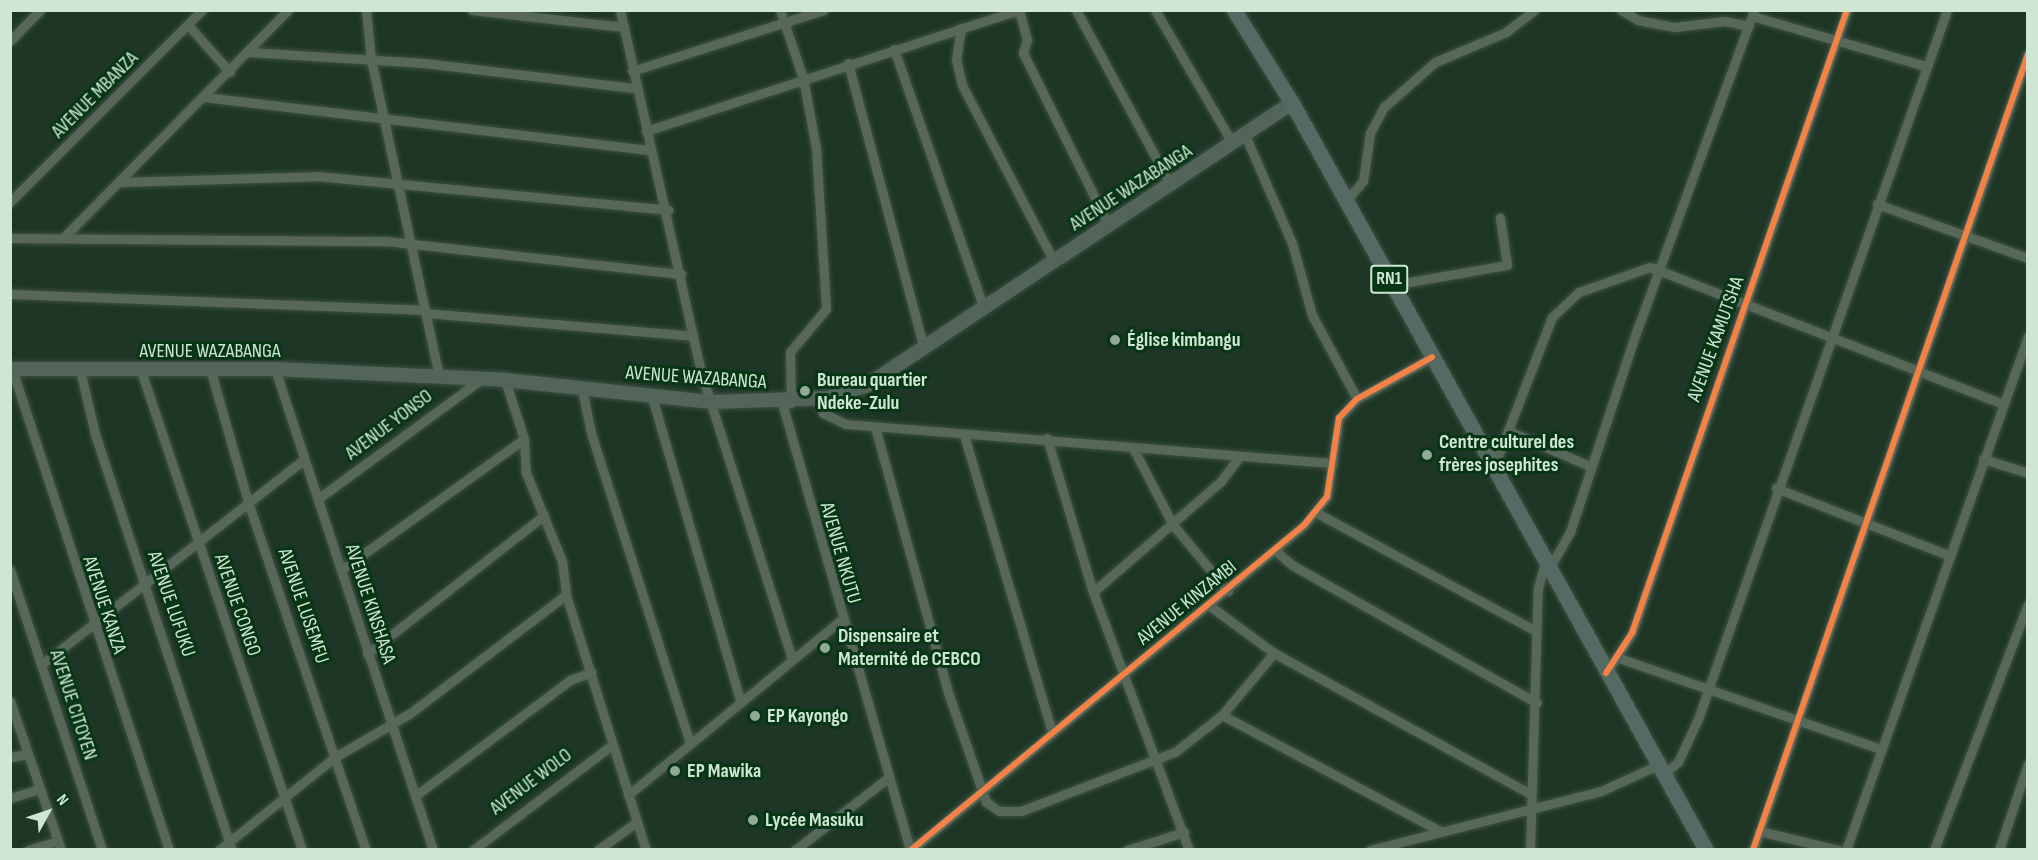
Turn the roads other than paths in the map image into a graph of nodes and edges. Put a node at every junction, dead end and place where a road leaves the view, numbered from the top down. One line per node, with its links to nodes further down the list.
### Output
1 (40, 10): 23 (street)
2 (202, 10): 19 (street, AVENUE MBANZA)
3 (288, 10): 26 (street)
4 (366, 10): 28 (street)
5 (472, 10): 21 (street)
6 (620, 10): 21 (street)
7 (780, 10): 18 (street, AVENUE NKUTU)
8 (823, 10): 18 (street)
9 (1018, 10): 22 (street); 50 (street)
10 (1076, 10): 44 (street)
11 (1155, 10): 40 (street)
12 (1234, 10): 36 (highway, RN1)
13 (1534, 10): 45 (street)
14 (1621, 10): 20 (street)
15 (1847, 10): 24 (street, AVENUE KAMUTSHA)
16 (1947, 10): 30 (street)
17 (1753, 13): 20 (street); 24 (street)
18 (785, 23): 31 (street); 33 (street, AVENUE NKUTU)
19 (188, 25): 32 (street); 46 (street, AVENUE MBANZA)
20 (1748, 26): 57 (street)
21 (624, 27): 31 (street)
22 (961, 28): 25 (street); 56 (street)
23 (10, 41)
24 (1836, 42): 30 (street); 61 (street, AVENUE KAMUTSHA)
25 (894, 49): 29 (street); 62 (street)
26 (248, 52): 28 (street); 32 (street)
27 (2028, 54): 51 (street)
28 (371, 59): 34 (street); 37 (street)
29 (848, 63): 33 (street); 67 (street)
30 (1925, 66): 47 (street)
31 (632, 71): 34 (street)
32 (230, 72): 35 (street)
33 (802, 78): 38 (street); 83 (street, AVENUE NKUTU)
34 (634, 88): 38 (street)
35 (204, 97): 37 (street); 43 (street)
36 (1292, 103): 39 (main road, AVENUE WAZABANGA); 45 (highway, RN1)
37 (386, 120): 41 (street); 42 (street)
38 (646, 131): 41 (street)
39 (1245, 135): 40 (main road, AVENUE WAZABANGA); 80 (street)
40 (1233, 144): 44 (main road, AVENUE WAZABANGA)
41 (651, 150): 48 (street)
42 (400, 181): 43 (street); 48 (street); 54 (street)
43 (120, 182): 52 (street)
44 (1171, 186): 50 (main road, AVENUE WAZABANGA)
45 (1346, 201): 59 (highway, RN1)
46 (10, 202)
47 (1877, 204): 51 (street); 64 (street)
48 (668, 210): 58 (street)
49 (1500, 218): 59 (street)
50 (1109, 226): 56 (main road, AVENUE WAZABANGA)
51 (1964, 235): 55 (street); 71 (street)
52 (64, 237): 53 (street); 54 (street)
53 (10, 238)
54 (412, 246): 58 (street); 63 (street)
55 (2028, 258)
56 (1054, 262): 62 (main road, AVENUE WAZABANGA)
57 (1659, 269): 61 (street); 86 (street); 95 (street)
58 (681, 274): 65 (street)
59 (1392, 285): 68 (highway, RN1)
60 (10, 294): 63 (street)
61 (1747, 300): 64 (street); 124 (street, AVENUE KAMUTSHA)
62 (984, 309): 67 (main road, AVENUE WAZABANGA)
63 (426, 312): 65 (street); 75 (street)
64 (1831, 333): 71 (street); 98 (street)
65 (693, 336): 82 (street)
66 (2028, 336): 84 (street)
67 (924, 348): 81 (main road, AVENUE WAZABANGA)
68 (1432, 357): 80 (street, AVENUE KINZAMBI); 96 (highway, RN1)
69 (11, 369): 72 (main road, AVENUE WAZABANGA); 119 (street, AVENUE KANZA)
70 (275, 369): 74 (main road, AVENUE WAZABANGA); 75 (main road, AVENUE WAZABANGA); 93 (street, AVENUE KINSHASA)
71 (1920, 369): 84 (street); 103 (street)
72 (80, 370): 73 (main road, AVENUE WAZABANGA); 111 (street, AVENUE LUFUKU)
73 (141, 371): 74 (main road, AVENUE WAZABANGA); 105 (street, AVENUE CONGO)
74 (211, 372): 100 (street, AVENUE LUSEMFU)
75 (439, 377): 76 (main road, AVENUE WAZABANGA)
76 (480, 380): 77 (main road, AVENUE WAZABANGA); 99 (street, AVENUE YONSO)
77 (505, 380): 78 (main road, AVENUE WAZABANGA); 89 (street)
78 (582, 389): 79 (main road, AVENUE WAZABANGA); 137 (street)
79 (652, 397): 82 (main road, AVENUE WAZABANGA); 130 (street)
80 (1357, 399): 94 (street, AVENUE KINZAMBI)
81 (818, 400): 83 (main road, AVENUE WAZABANGA); 85 (street)
82 (712, 402): 83 (main road, AVENUE WAZABANGA); 123 (street)
83 (787, 403): 117 (street, AVENUE NKUTU)
84 (2003, 404): 92 (street)
85 (875, 427): 87 (street); 148 (street)
86 (1511, 432): 95 (street); 96 (street)
87 (964, 435): 88 (street); 136 (street)
88 (1047, 438): 90 (street); 113 (street)
89 (524, 439): 102 (street); 110 (street)
90 (1134, 450): 91 (street); 104 (street)
91 (1240, 456): 94 (street); 104 (street)
92 (1983, 459): 97 (street); 107 (street)
93 (302, 461): 99 (street, AVENUE KINSHASA); 100 (street)
94 (1332, 463): 101 (street, AVENUE KINZAMBI)
95 (1590, 466): 108 (street)
96 (1493, 469): 108 (highway, RN1)
97 (2028, 473)
98 (1776, 488): 103 (street); 129 (street)
99 (319, 498): 110 (street, AVENUE KINSHASA)
100 (249, 505): 105 (street); 142 (street, AVENUE LUSEMFU)
101 (1315, 512): 106 (street, AVENUE KINZAMBI); 120 (street)
102 (544, 515): 114 (street); 122 (street)
103 (1867, 523): 107 (street); 134 (street)
104 (1173, 525): 112 (street); 113 (street)
105 (197, 544): 111 (street); 152 (street, AVENUE CONGO)
106 (1276, 551): 112 (street, AVENUE KINZAMBI); 132 (street)
107 (1950, 556): 139 (street)
108 (1547, 566): 120 (street); 127 (highway, RN1)
109 (10, 570): 125 (street, AVENUE CITOYEN)
110 (341, 570): 122 (street, AVENUE KINSHASA)
111 (146, 584): 119 (street); 160 (street, AVENUE LUFUKU)
112 (1228, 591): 116 (street, AVENUE KINZAMBI)
113 (1093, 592): 128 (street)
114 (566, 595): 126 (street); 135 (street)
115 (2028, 604): 118 (street)
116 (1210, 606): 121 (street); 128 (street, AVENUE KINZAMBI)
117 (841, 620): 123 (street); 146 (street, AVENUE NKUTU)
118 (2024, 622): 181 (street)
119 (92, 627): 125 (street); 163 (street, AVENUE KANZA)
120 (1536, 631): 132 (street)
121 (1274, 653): 133 (street); 149 (street)
122 (367, 654): 135 (street, AVENUE KINSHASA)
123 (791, 656): 130 (street)
124 (1619, 658): 127 (street, AVENUE KAMUTSHA); 129 (street)
125 (42, 664): 162 (street, AVENUE CITOYEN)
126 (592, 672): 138 (street); 151 (street)
127 (1606, 673): 145 (highway, RN1)
128 (1123, 677): 136 (street, AVENUE KINZAMBI); 143 (street)
129 (1708, 691): 134 (street); 145 (street)
130 (740, 700): 137 (street)
131 (10, 701): 140 (street)
132 (1537, 703): 149 (street)
133 (1222, 715): 143 (street); 158 (street)
134 (1797, 721): 139 (street); 156 (street)
135 (389, 724): 142 (street); 151 (street, AVENUE KINSHASA)
136 (1051, 729): 148 (street, AVENUE KINZAMBI)
137 (689, 740): 150 (street)
138 (612, 744): 150 (street); 168 (street, AVENUE WOLO)
139 (1881, 749): 180 (street)
140 (28, 754): 141 (street); 147 (street)
141 (10, 757)
142 (335, 757): 152 (street); 166 (street, AVENUE LUSEMFU)
143 (1155, 758): 148 (street); 157 (street)
144 (2028, 764): 182 (street)
145 (1661, 770): 154 (street); 177 (highway, RN1)
146 (889, 777): 171 (street); 172 (street, AVENUE NKUTU)
147 (40, 789): 153 (street); 159 (street)
148 (982, 790): 172 (street, AVENUE KINZAMBI)
149 (1531, 794): 154 (street)
150 (628, 795): 155 (street)
151 (415, 796): 167 (street, AVENUE KINSHASA)
152 (284, 797): 160 (street); 165 (street, AVENUE CONGO)
153 (10, 798)
154 (1530, 805): 158 (street); 176 (street)
155 (635, 822): 169 (street); 170 (street)
156 (1759, 831): 178 (street); 179 (street)
157 (1184, 832): 173 (street); 174 (street)
158 (1442, 833): 175 (street)
159 (59, 845): 161 (street)
160 (231, 846): 164 (street)
161 (28, 849)
162 (102, 849)
163 (169, 849)
164 (219, 849)
165 (302, 849)
166 (366, 849)
167 (433, 849)
168 (473, 849)
169 (598, 849)
170 (646, 849)
171 (795, 849)
172 (911, 849)
173 (1127, 849)
174 (1189, 849)
175 (1370, 849)
176 (1530, 849)
177 (1706, 849)
178 (1754, 849)
179 (1839, 849)
180 (1846, 849)
181 (1934, 849)
182 (1999, 849)

